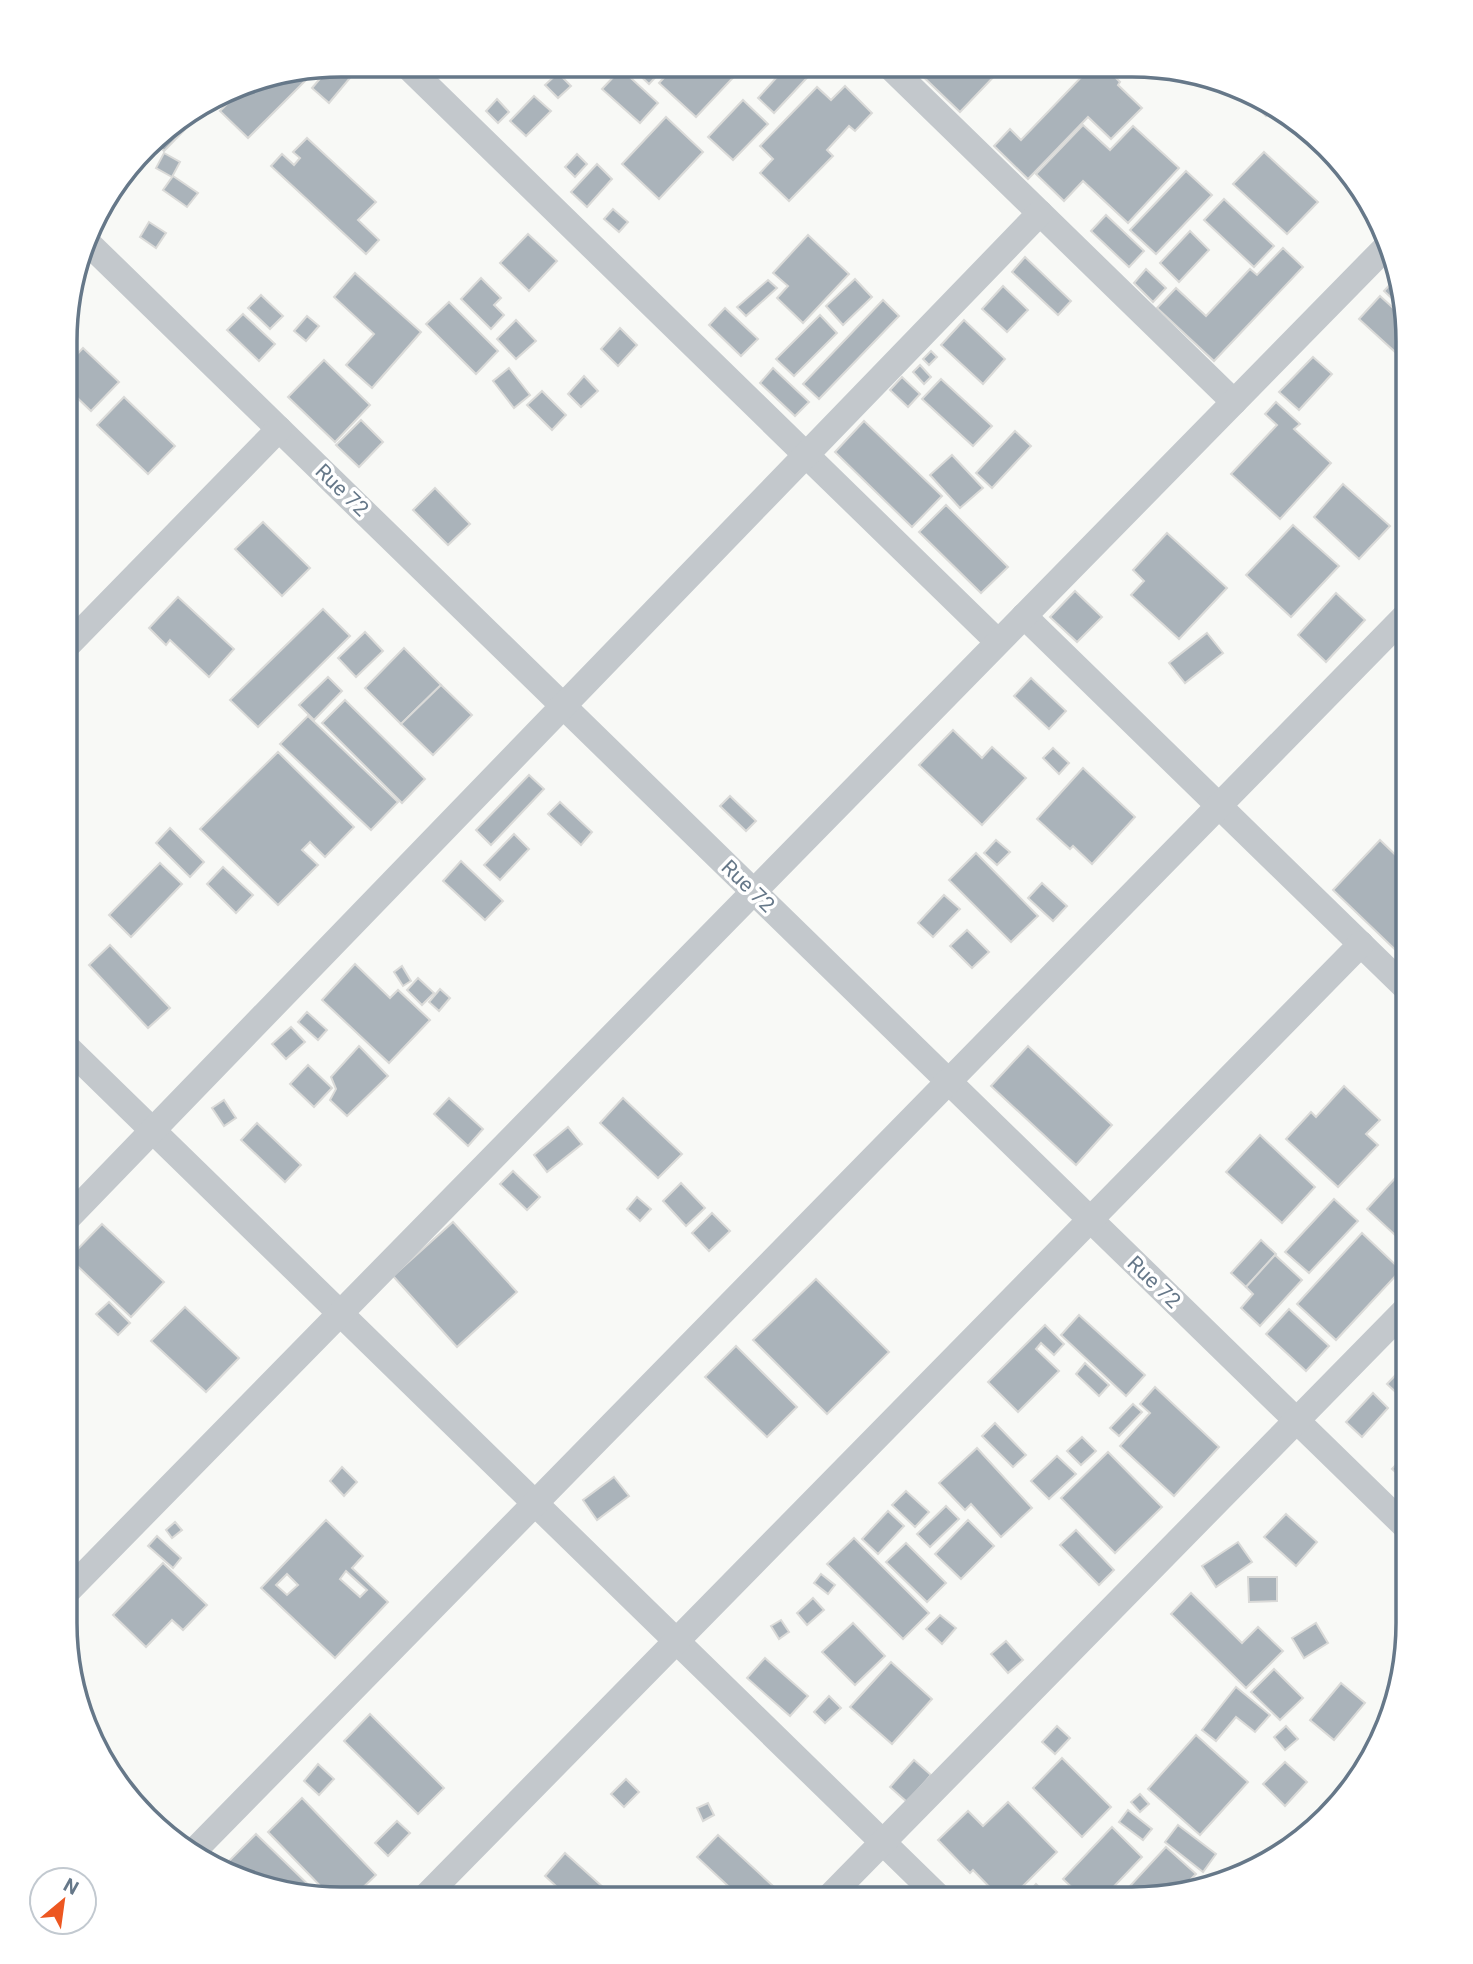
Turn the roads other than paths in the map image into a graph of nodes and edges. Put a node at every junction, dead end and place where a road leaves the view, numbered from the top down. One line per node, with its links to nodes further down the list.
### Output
1 (418, 77): 8 (street)
2 (900, 77): 3 (street)
3 (1040, 213): 6 (street); 8 (street)
4 (94, 249): 7 (street, Rue 72)
5 (1381, 252): 6 (street)
6 (1234, 402): 9 (street)
7 (279, 429): 11 (street); 13 (street, Rue 72)
8 (806, 455): 12 (street); 13 (street)
9 (1024, 616): 12 (street); 14 (street)
10 (1396, 625): 14 (street)
11 (77, 635)
12 (998, 642): 15 (street)
13 (563, 706): 15 (street, Rue 72); 20 (street)
14 (1219, 806): 16 (street); 19 (street)
15 (754, 892): 19 (street, Rue 72); 23 (street)
16 (1361, 944): 17 (street); 22 (street)
17 (1396, 978)
18 (77, 1057): 20 (street)
19 (948, 1082): 22 (street, Rue 72); 26 (street)
20 (153, 1131): 21 (street); 23 (street)
21 (77, 1209)
22 (1090, 1219): 25 (street, Rue 72); 29 (street)
23 (341, 1313): 26 (street); 28 (street)
24 (1396, 1319): 25 (street)
25 (1297, 1420): 27 (street, Rue 72); 30 (street)
26 (535, 1503): 29 (street); 31 (street)
27 (1396, 1517)
28 (77, 1582)
29 (677, 1641): 30 (street); 32 (street)
30 (883, 1842): 33 (street); 34 (street)
31 (199, 1846)
32 (435, 1887)
33 (839, 1887)
34 (929, 1887)

